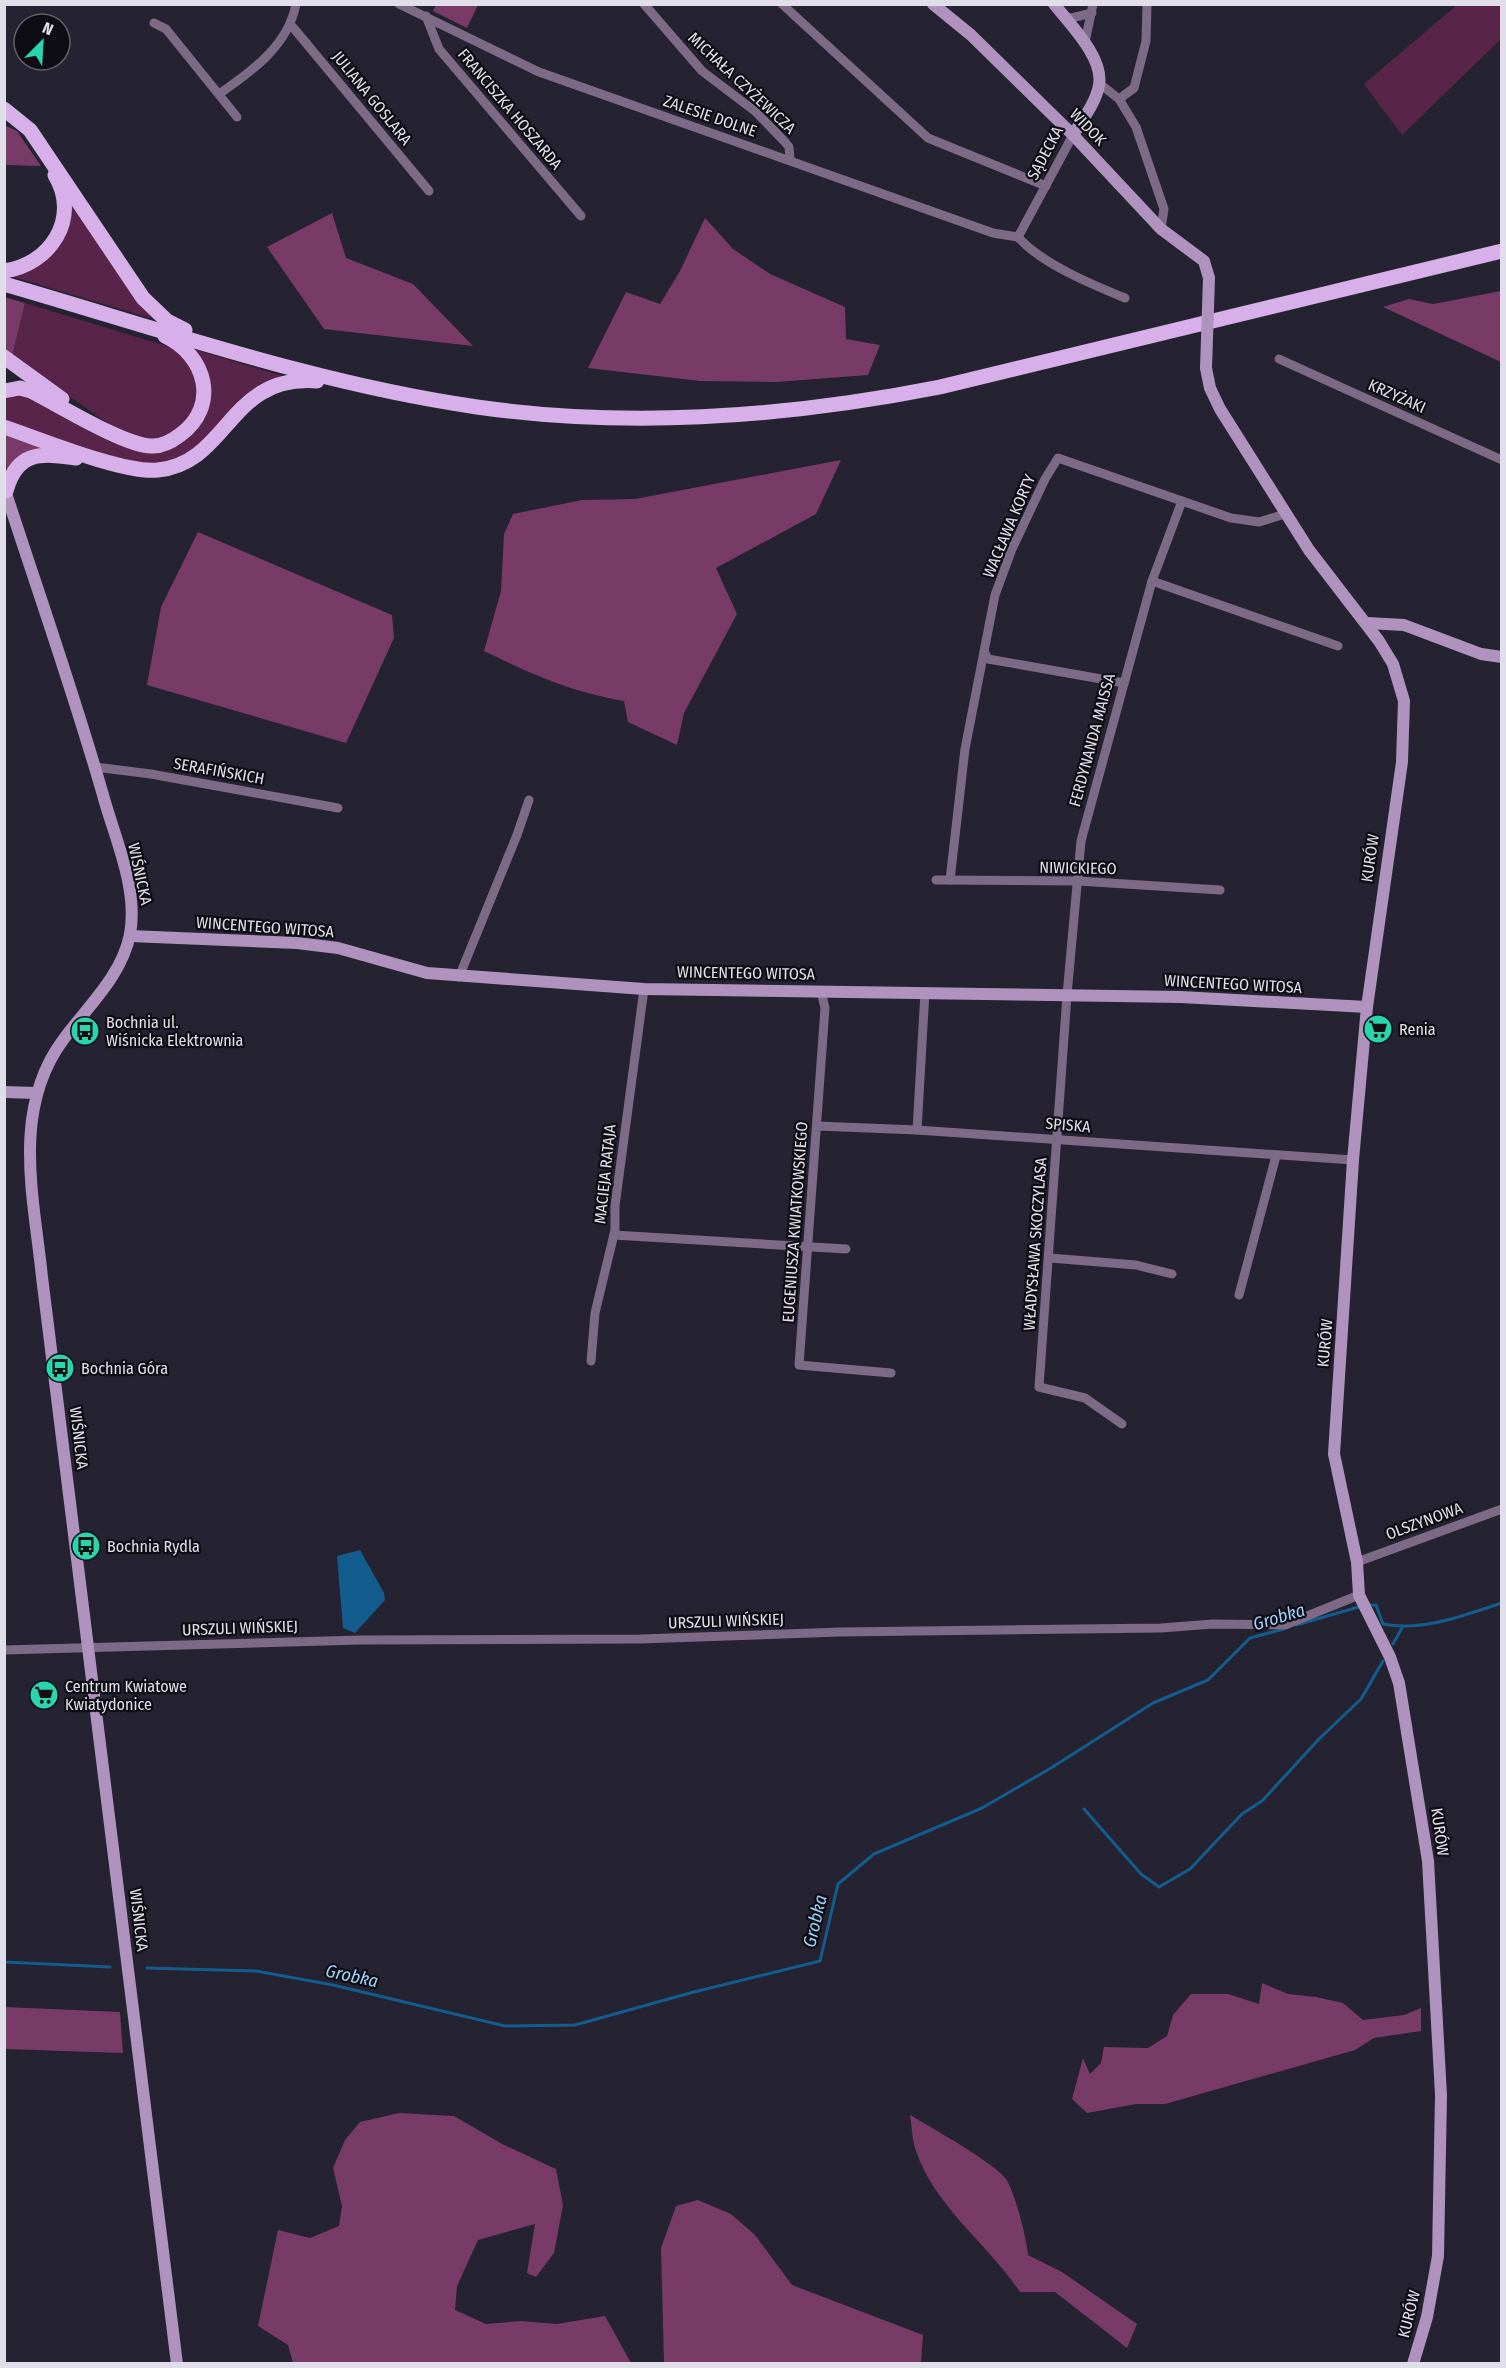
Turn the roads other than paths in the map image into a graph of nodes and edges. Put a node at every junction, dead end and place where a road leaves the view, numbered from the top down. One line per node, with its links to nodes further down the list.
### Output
1 (297, 4): 12 (street)
2 (399, 4): 9 (street, ZALESIE DOLNE)
3 (644, 4): 21 (street, MICHAŁA CZYŻEWICZA)
4 (782, 4): 22 (street)
5 (933, 4): 20 (street, WIDOK)
6 (1054, 4): 10 (street)
7 (1148, 4): 16 (street)
8 (1093, 9): 10 (street); 13 (street)
9 (426, 16): 21 (street, ZALESIE DOLNE); 24 (street, FRANCISZKA HOSZARDA)
10 (1067, 19): 13 (street)
11 (154, 23): 15 (street)
12 (291, 25): 15 (street); 23 (street, JULIANA GOSLARA)
13 (1085, 42): 14 (street)
14 (1100, 84): 16 (street); 20 (street, SĄDECKA)
15 (219, 94): 18 (street)
16 (1119, 99): 25 (street)
17 (4, 109): 33 (main road)
18 (237, 117)
19 (4, 118): 28 (main road)
20 (1073, 135): 22 (street, SĄDECKA); 25 (street, WIDOK)
21 (790, 159): 26 (street, ZALESIE DOLNE)
22 (1046, 186): 26 (street, SĄDECKA)
23 (429, 191)
24 (581, 216)
25 (1161, 229): 29 (street, WIDOK)
26 (1018, 237): 31 (street)
27 (1502, 251): 36 (main road)
28 (4, 271)
29 (1209, 278): 44 (street, KURÓW, bridge)
30 (4, 284): 32 (main road)
31 (1125, 298)
32 (129, 320): 33 (main road); 38 (main road)
33 (216, 346): 36 (main road)
34 (4, 357): 38 (main road)
35 (1279, 359): 40 (street, KRZYŻAKI)
36 (350, 383): 41 (main road)
37 (4, 391): 38 (main road)
38 (96, 424)
39 (4, 428): 41 (main road)
40 (1502, 460)
41 (109, 462): 42 (main road)
42 (5, 489): 53 (street, WIŚNICKA)
43 (1182, 501): 44 (street, WACŁAWA KORTY); 45 (street, FERDYNANDA MAISSA); 50 (street, WACŁAWA KORTY)
44 (1285, 514): 46 (street, KURÓW)
45 (1152, 582): 49 (street); 52 (street, FERDYNANDA MAISSA)
46 (1366, 623): 47 (street); 48 (street, KURÓW)
47 (1389, 626): 48 (street); 51 (street)
48 (1379, 641): 66 (street, KURÓW)
49 (1338, 646)
50 (984, 653): 52 (street); 57 (street, WACŁAWA KORTY)
51 (1502, 657)
52 (1124, 682): 58 (street, FERDYNANDA MAISSA)
53 (95, 768): 55 (street, SERAFIŃSKICH); 60 (street, WIŚNICKA)
54 (528, 800): 61 (street)
55 (338, 808)
56 (936, 880): 57 (street, NIWICKIEGO)
57 (950, 880): 58 (street, NIWICKIEGO)
58 (1078, 881): 59 (street, NIWICKIEGO); 65 (street, FERDYNANDA MAISSA)
59 (1220, 890)
60 (130, 936): 61 (street, WINCENTEGO WITOSA); 68 (street, WIŚNICKA)
61 (459, 976): 62 (street, WINCENTEGO WITOSA)
62 (644, 988): 63 (street, WINCENTEGO WITOSA); 74 (street, MACIEJA RATAJA)
63 (821, 991): 64 (street, WINCENTEGO WITOSA); 69 (street, EUGENIUSZA KWIATKOWSKIEGO)
64 (925, 992): 65 (street, WINCENTEGO WITOSA); 70 (street)
65 (1067, 995): 66 (street, WINCENTEGO WITOSA); 71 (street, WŁADYSŁAWA SKOCZYLASA)
66 (1366, 1007): 73 (street, KURÓW)
67 (9, 1091): 68 (street)
68 (37, 1093): 86 (street, WIŚNICKA)
69 (817, 1126): 70 (street, SPISKA); 75 (street, EUGENIUSZA KWIATKOWSKIEGO)
70 (917, 1130): 71 (street, SPISKA)
71 (1058, 1140): 72 (street, SPISKA); 77 (street, WŁADYSŁAWA SKOCZYLASA)
72 (1275, 1156): 73 (street, SPISKA); 79 (street)
73 (1353, 1160): 84 (street, KURÓW)
74 (614, 1235): 75 (street); 80 (street, MACIEJA RATAJA)
75 (808, 1247): 76 (street); 81 (street, EUGENIUSZA KWIATKOWSKIEGO)
76 (846, 1249)
77 (1050, 1257): 78 (street); 82 (street, WŁADYSŁAWA SKOCZYLASA)
78 (1172, 1274)
79 (1239, 1295)
80 (591, 1361)
81 (891, 1373)
82 (1122, 1424)
83 (1502, 1509): 84 (street, OLSZYNOWA)
84 (1357, 1562): 85 (street, KURÓW)
85 (1361, 1601): 86 (street, URSZULI WIŃSKIEJ); 89 (street, KURÓW)
86 (88, 1647): 87 (street, URSZULI WIŃSKIEJ); 88 (street, WIŚNICKA)
87 (4, 1650)
88 (177, 2364)
89 (1413, 2364)

